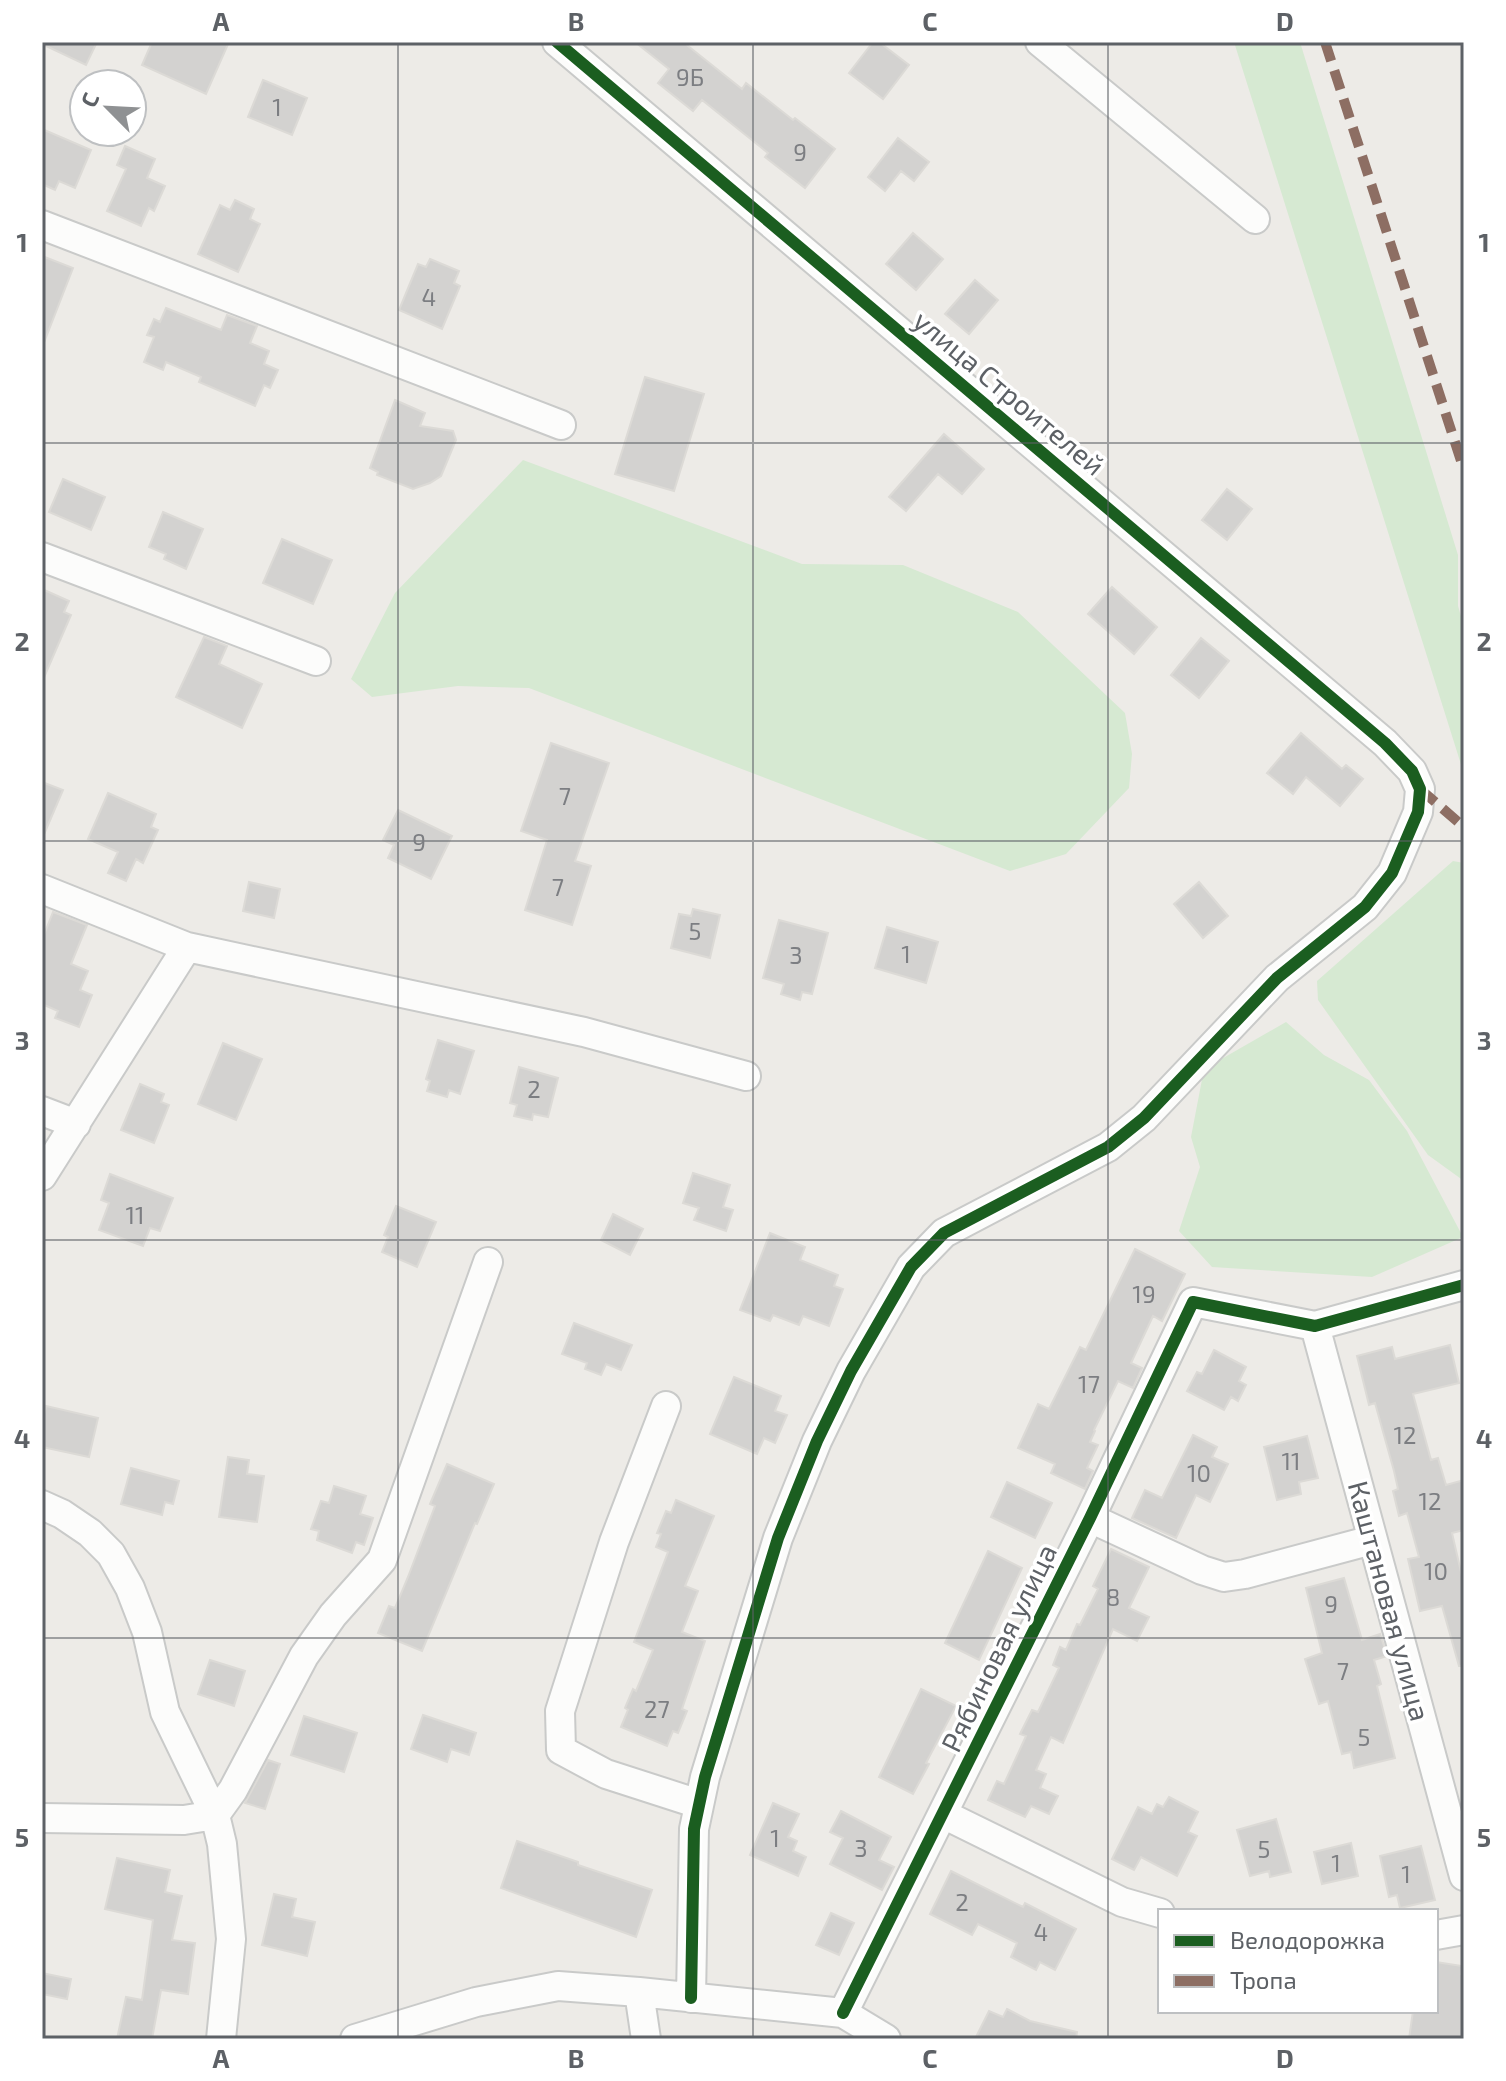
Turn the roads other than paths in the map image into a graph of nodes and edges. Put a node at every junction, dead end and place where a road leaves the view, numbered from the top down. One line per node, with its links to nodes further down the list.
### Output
1 (557, 42): 21 (street, улица Строителей)
2 (1040, 42): 3 (street)
3 (1255, 219)
4 (42, 225): 5 (street)
5 (561, 425)
6 (42, 557): 7 (street)
7 (316, 661)
8 (42, 889): 9 (street)
9 (187, 947): 10 (street); 12 (street)
10 (746, 1076)
11 (42, 1111): 12 (street)
12 (76, 1124): 13 (street)
13 (42, 1176)
14 (488, 1262): 23 (street)
15 (1464, 1285): 16 (street)
16 (1315, 1326): 19 (street, Рябиновая улица); 20 (street, Каштановая улица)
17 (666, 1406): 21 (street)
18 (42, 1505): 23 (street)
19 (1090, 1518): 20 (street); 22 (street, Рябиновая улица)
20 (1372, 1540): 25 (street, Каштановая улица)
21 (699, 1804): 30 (street)
22 (943, 1814): 26 (street); 31 (street, Рябиновая улица)
23 (215, 1815): 24 (street); 32 (street)
24 (42, 1818)
25 (1464, 1876)
26 (1158, 1912)
27 (1464, 1930): 28 (street)
28 (1438, 1935)
29 (639, 1992): 30 (street); 33 (street); 34 (street)
30 (691, 1998): 31 (street)
31 (843, 2013): 35 (street)
32 (221, 2039)
33 (355, 2039)
34 (646, 2039)
35 (886, 2039)

